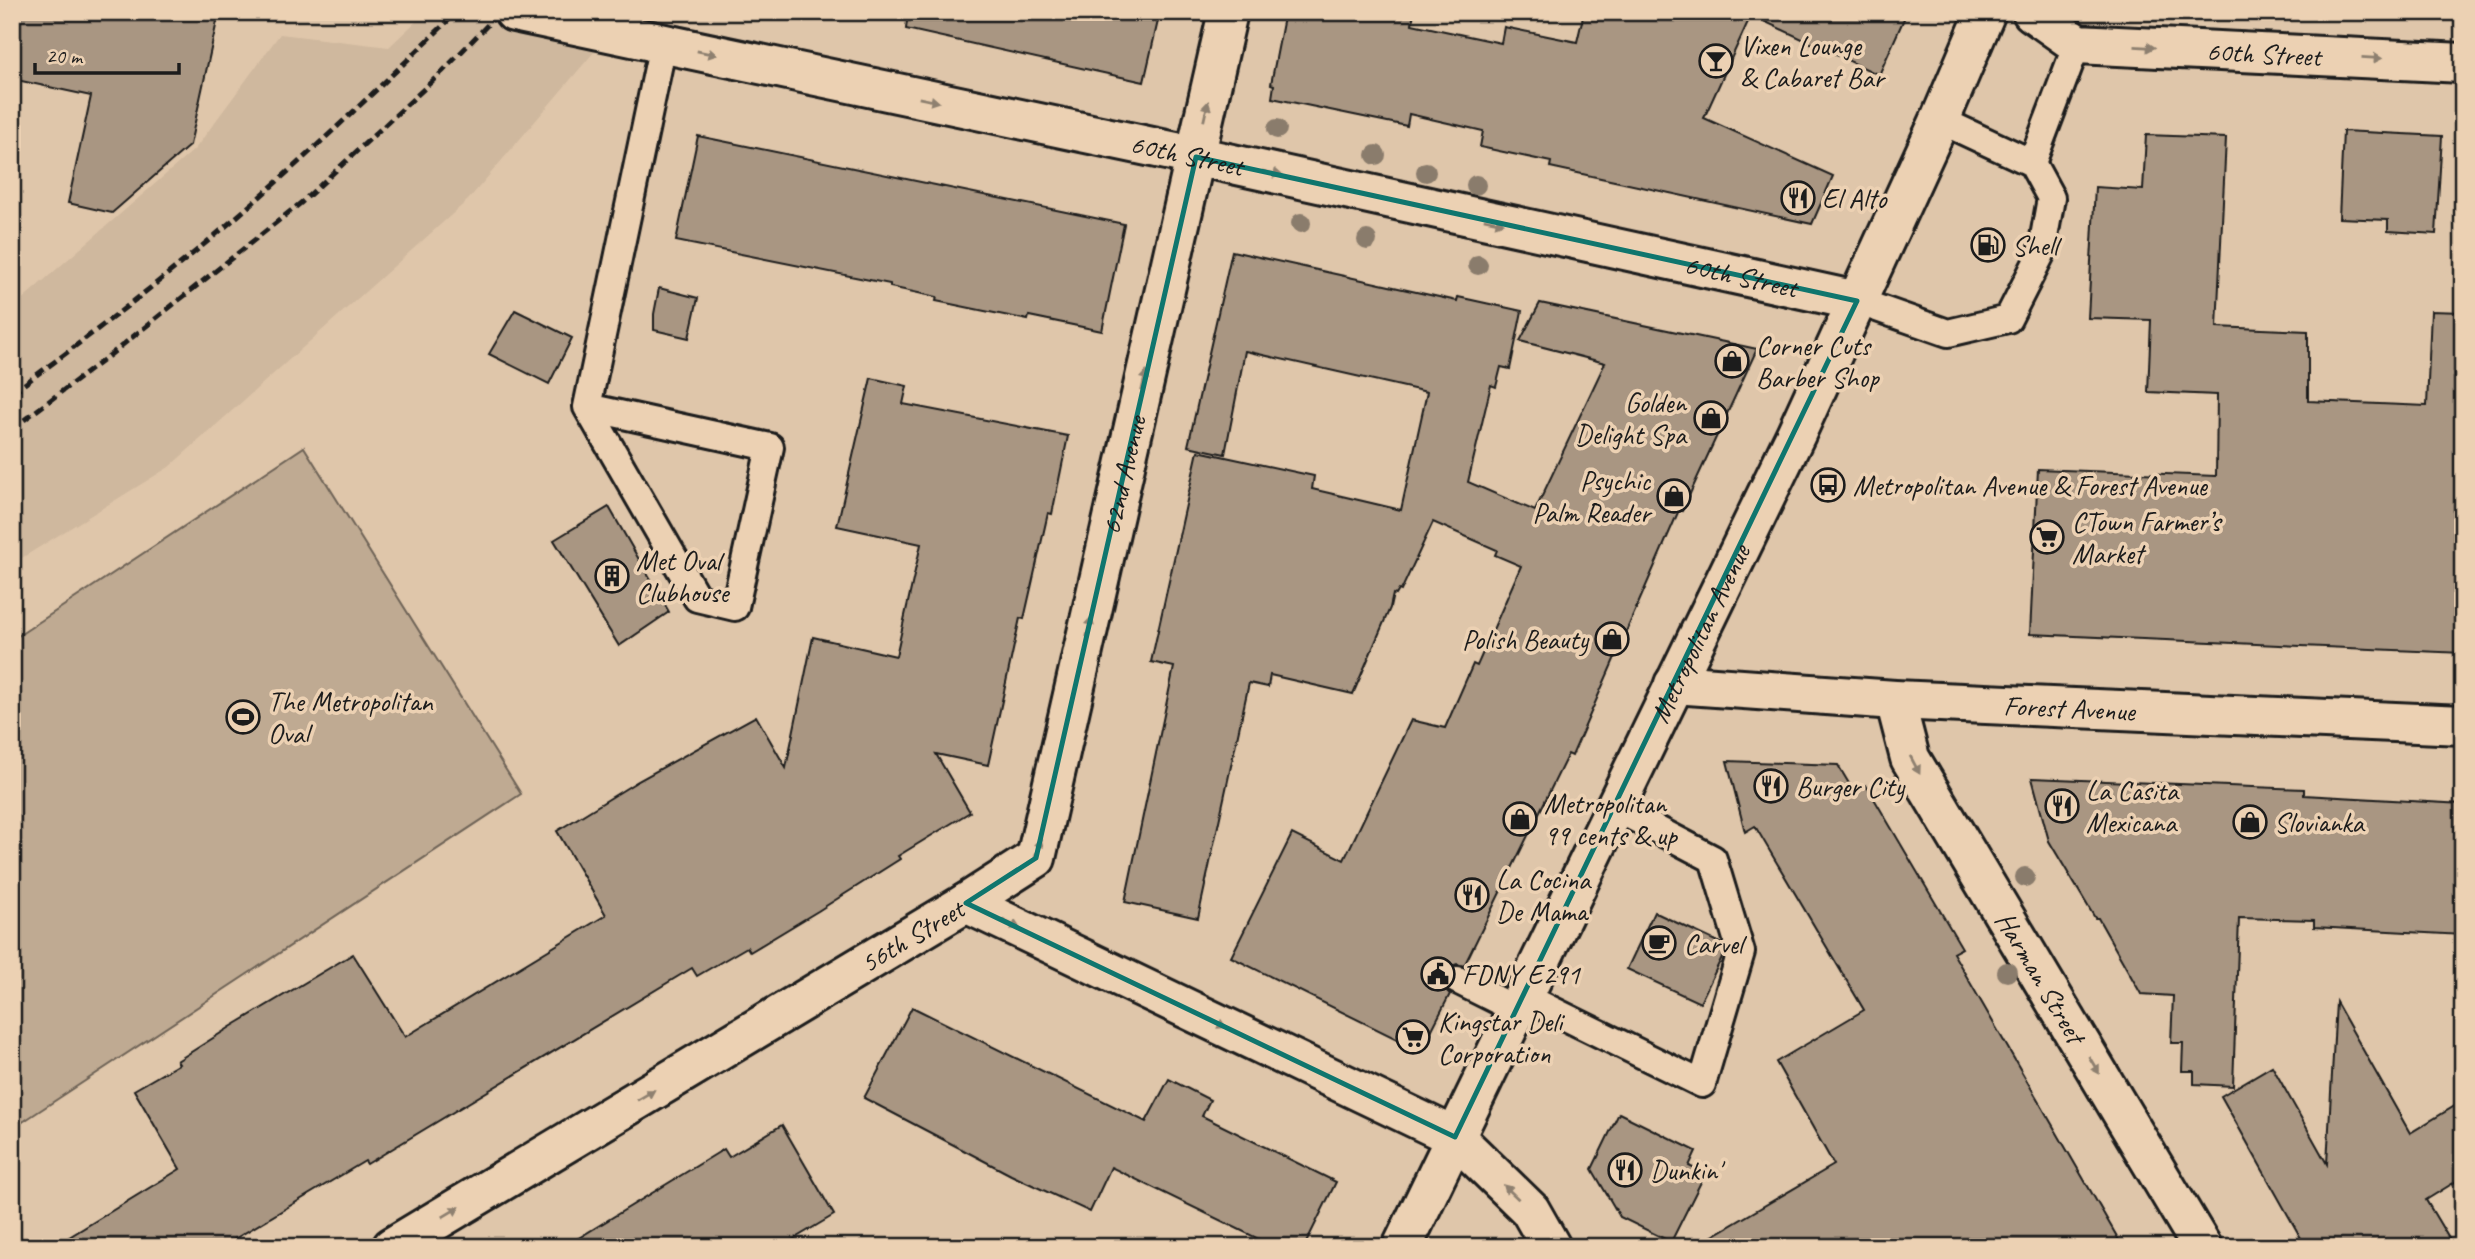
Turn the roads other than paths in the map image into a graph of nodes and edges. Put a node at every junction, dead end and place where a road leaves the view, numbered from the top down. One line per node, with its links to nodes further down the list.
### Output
1 (514, 12): 5 (street, 60th Street)
2 (1228, 12): 9 (street, 62nd Avenue, one-way to 2)
3 (1986, 12): 8 (street, Metropolitan Avenue)
4 (2032, 12): 6 (street)
5 (663, 44): 9 (street, 60th Street, one-way to 9); 12 (lane)
6 (2077, 44): 7 (street, 60th Street, one-way to 7); 10 (lane)
7 (2463, 63)
8 (1940, 120): 10 (lane); 11 (street, Metropolitan Avenue)
9 (1196, 157): 11 (street, 60th Street, one-way to 11); 17 (street, 62nd Avenue, one-way to 9)
10 (2032, 163): 11 (lane)
11 (1857, 301): 13 (street, Metropolitan Avenue)
12 (587, 407): 12 (lane)
13 (1674, 684): 14 (street, Forest Avenue); 16 (street, Metropolitan Avenue)
14 (1895, 700): 15 (street, Forest Avenue); 24 (street, Harman Street, one-way to 24)
15 (2463, 725)
16 (1616, 808): 19 (street, Metropolitan Avenue); 19 (lane)
17 (966, 903): 20 (street, 56th Street, one-way to 20); 21 (street, 56th Street, one-way to 17)
18 (1457, 979): 19 (lane)
19 (1520, 1003): 20 (street, Metropolitan Avenue)
20 (1455, 1137): 22 (street, Metropolitan Avenue); 23 (street, 56th Street, one-way to 20)
21 (392, 1247)
22 (1402, 1247)
23 (1551, 1247)
24 (2202, 1247)

